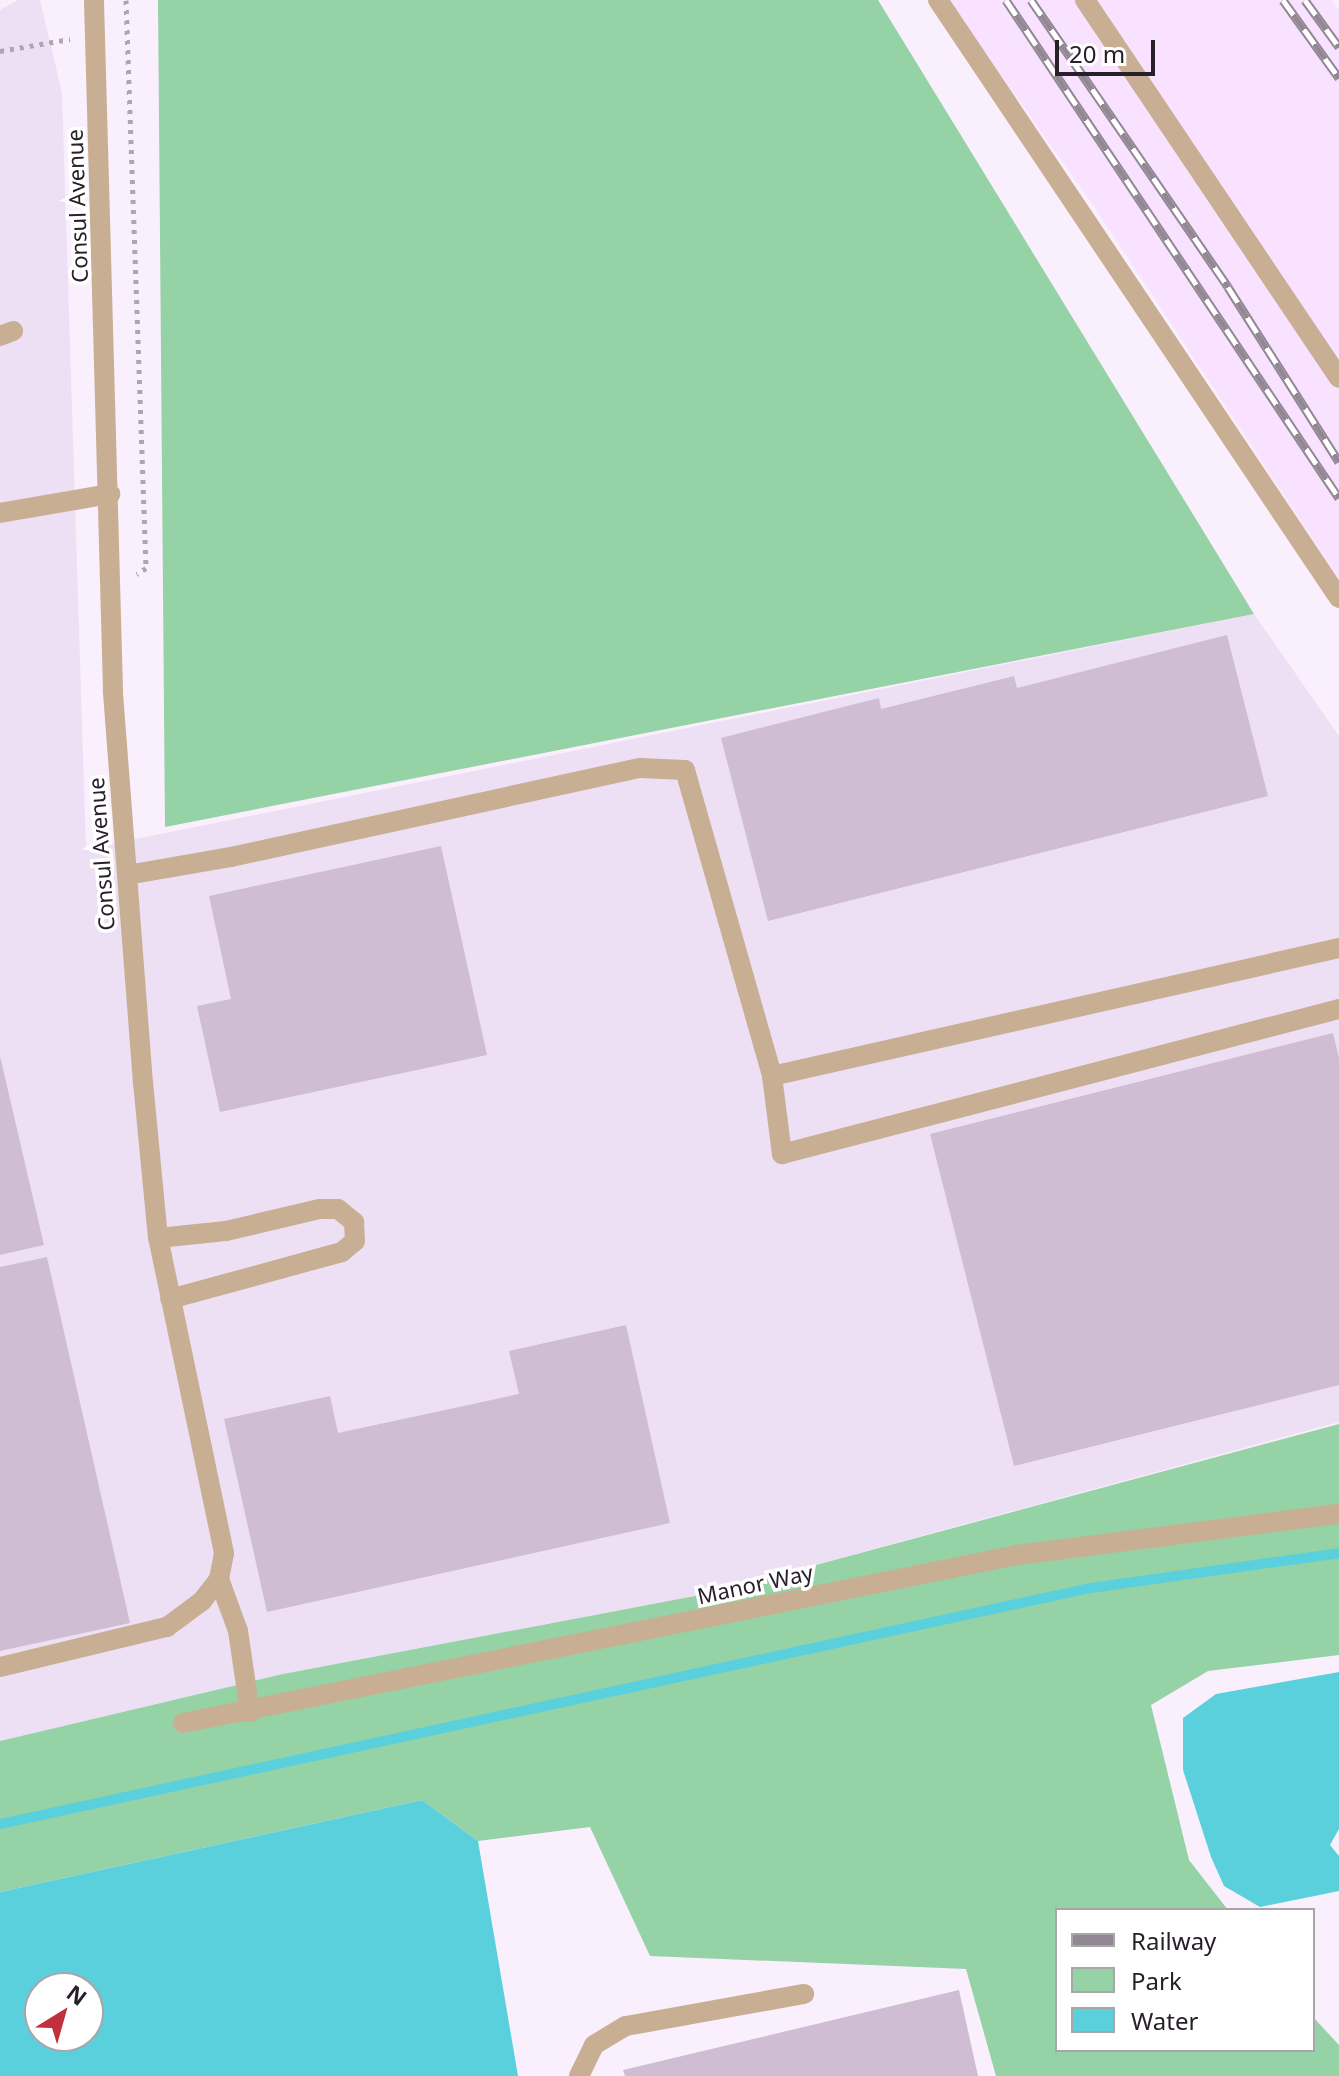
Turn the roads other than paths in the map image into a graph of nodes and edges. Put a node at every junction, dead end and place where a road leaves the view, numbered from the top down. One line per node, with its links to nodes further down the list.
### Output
1 (94, 0): 5 (lane, Consul Avenue)
2 (938, 0): 7 (lane)
3 (1085, 0): 4 (lane)
4 (1339, 378)
5 (110, 494): 6 (lane); 8 (lane, Consul Avenue)
6 (0, 513)
7 (1339, 598)
8 (127, 875): 11 (lane); 12 (lane, Consul Avenue)
9 (1339, 948): 11 (lane)
10 (1339, 1009): 11 (lane)
11 (772, 1076)
12 (158, 1238): 13 (lane, Consul Avenue); 13 (lane)
13 (170, 1299): 15 (lane, Consul Avenue)
14 (1339, 1514): 17 (lane, Manor Way)
15 (219, 1579): 16 (lane); 17 (lane)
16 (0, 1667)
17 (250, 1712): 18 (lane, Manor Way)
18 (183, 1723)
19 (804, 1994): 20 (lane)
20 (579, 2076)

